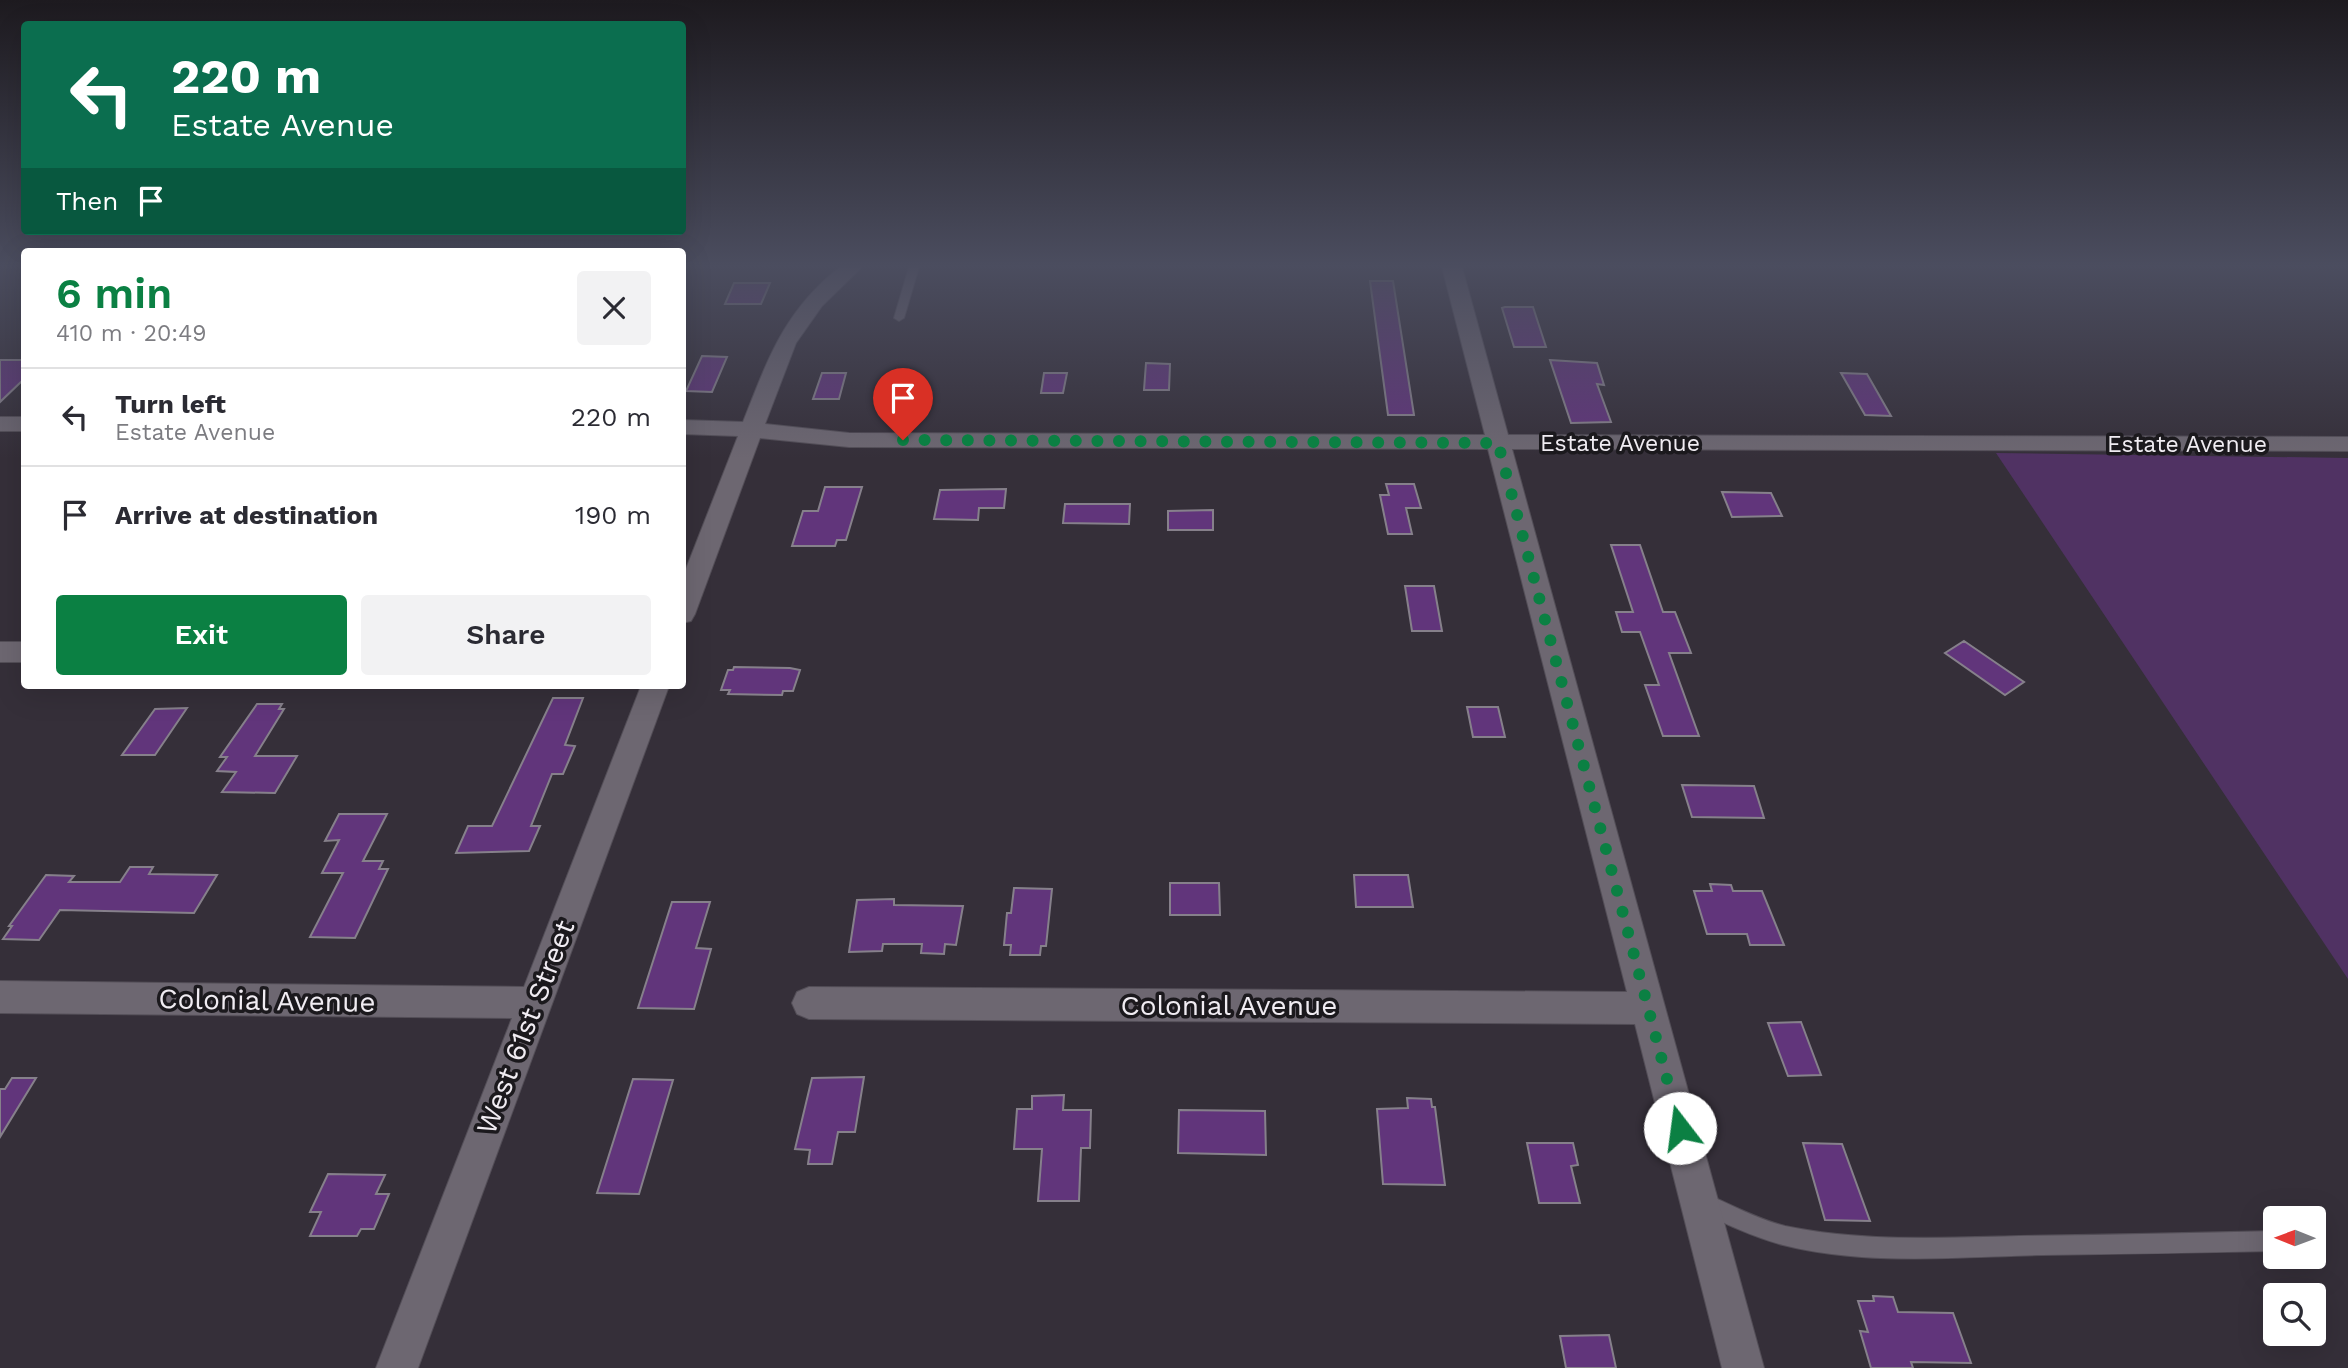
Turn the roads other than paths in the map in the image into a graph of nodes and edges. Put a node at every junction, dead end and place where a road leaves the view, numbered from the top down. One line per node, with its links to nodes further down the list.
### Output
1 (792, 331): 6 (street)
2 (1469, 331): 7 (street)
3 (0, 424): 4 (street)
4 (21, 424)
5 (686, 427): 6 (street, Estate Avenue)
6 (752, 430): 7 (street, Estate Avenue); 9 (street)
7 (1498, 443): 8 (street, Estate Avenue); 16 (street)
8 (2348, 444)
9 (686, 603)
10 (0, 652): 11 (street)
11 (21, 652)
12 (654, 689): 14 (street, West 61st Street)
13 (0, 997): 14 (street, Colonial Avenue)
14 (534, 1003): 19 (street, West 61st Street)
15 (810, 1003): 16 (street, Colonial Avenue)
16 (1648, 1008): 17 (street)
17 (1699, 1199): 18 (lane); 20 (street)
18 (2263, 1241)
19 (397, 1368)
20 (1743, 1368)

